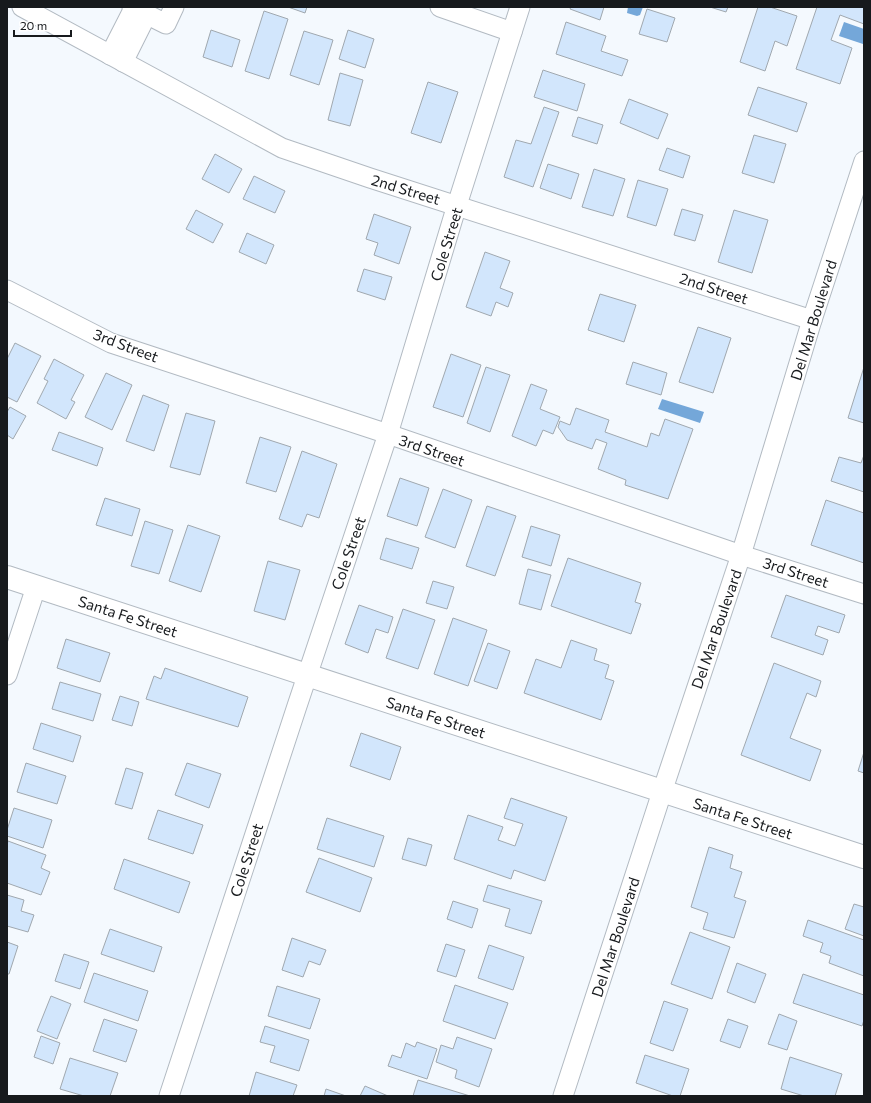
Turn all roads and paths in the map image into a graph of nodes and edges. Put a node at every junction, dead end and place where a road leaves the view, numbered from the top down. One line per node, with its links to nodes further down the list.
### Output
1 (22, 7): 7 (street, 2nd Street)
2 (174, 7): 5 (street)
3 (440, 7): 6 (street)
4 (520, 7): 6 (street, Cole Street)
5 (138, 10): 7 (street)
6 (512, 32): 9 (street, Cole Street)
7 (116, 58): 9 (street, 2nd Street)
8 (864, 161): 11 (street, Del Mar Boulevard)
9 (457, 205): 11 (street, 2nd Street); 12 (street, Cole Street)
10 (7, 290): 12 (street, 3rd Street)
11 (812, 320): 13 (street, Del Mar Boulevard)
12 (388, 434): 13 (street, 3rd Street); 17 (street, Cole Street)
13 (741, 555): 16 (street, 3rd Street); 19 (street, Del Mar Boulevard)
14 (7, 577): 15 (main road, Santa Fe Street)
15 (36, 586): 17 (main road, Santa Fe Street); 18 (street)
16 (864, 594)
17 (307, 674): 19 (main road, Santa Fe Street); 21 (street, Cole Street)
18 (7, 675)
19 (662, 792): 20 (main road, Santa Fe Street); 22 (street, Del Mar Boulevard)
20 (864, 857)
21 (168, 1096)
22 (563, 1096)

